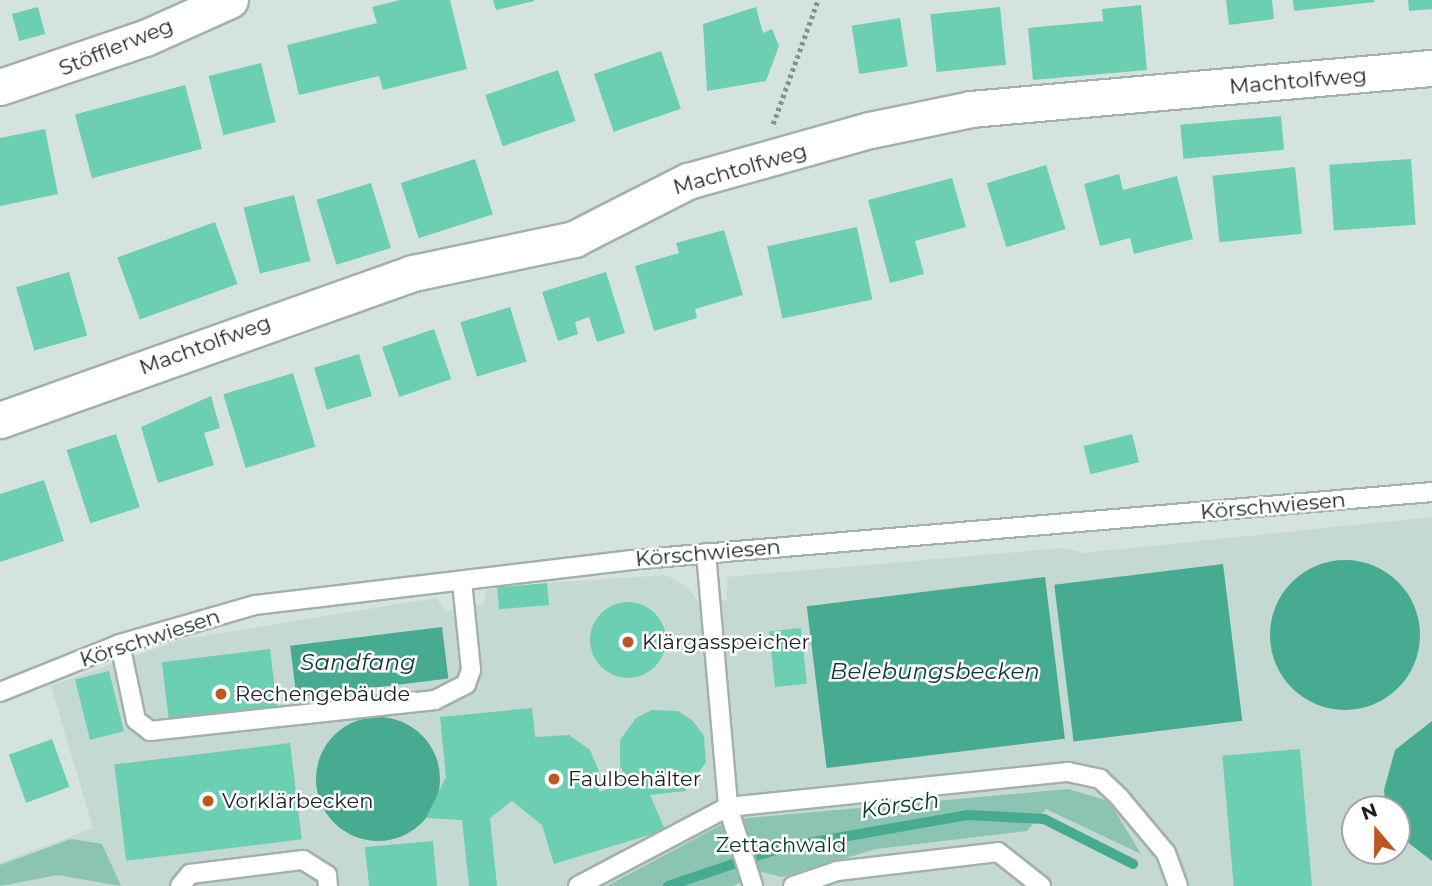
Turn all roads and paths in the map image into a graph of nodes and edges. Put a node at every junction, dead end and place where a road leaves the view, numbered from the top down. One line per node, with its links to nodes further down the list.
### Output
1 (230, 0): 4 (street, Stöfflerweg)
2 (818, 0): 5 (path)
3 (1432, 68): 5 (street, Machtolfweg)
4 (0, 87)
5 (765, 163): 6 (street, Machtolfweg)
6 (0, 420)
7 (1432, 492): 8 (lane, Körschwiesen)
8 (706, 553): 9 (lane, Körschwiesen); 12 (lane)
9 (462, 582): 10 (lane, Körschwiesen); 10 (lane)
10 (120, 644): 11 (lane, Körschwiesen)
11 (0, 692)
12 (728, 807): 13 (lane); 16 (lane); 19 (lane)
13 (750, 881)
14 (180, 886): 15 (lane)
15 (328, 886)
16 (578, 886)
17 (793, 886): 18 (lane)
18 (1041, 886)
19 (1178, 886)

